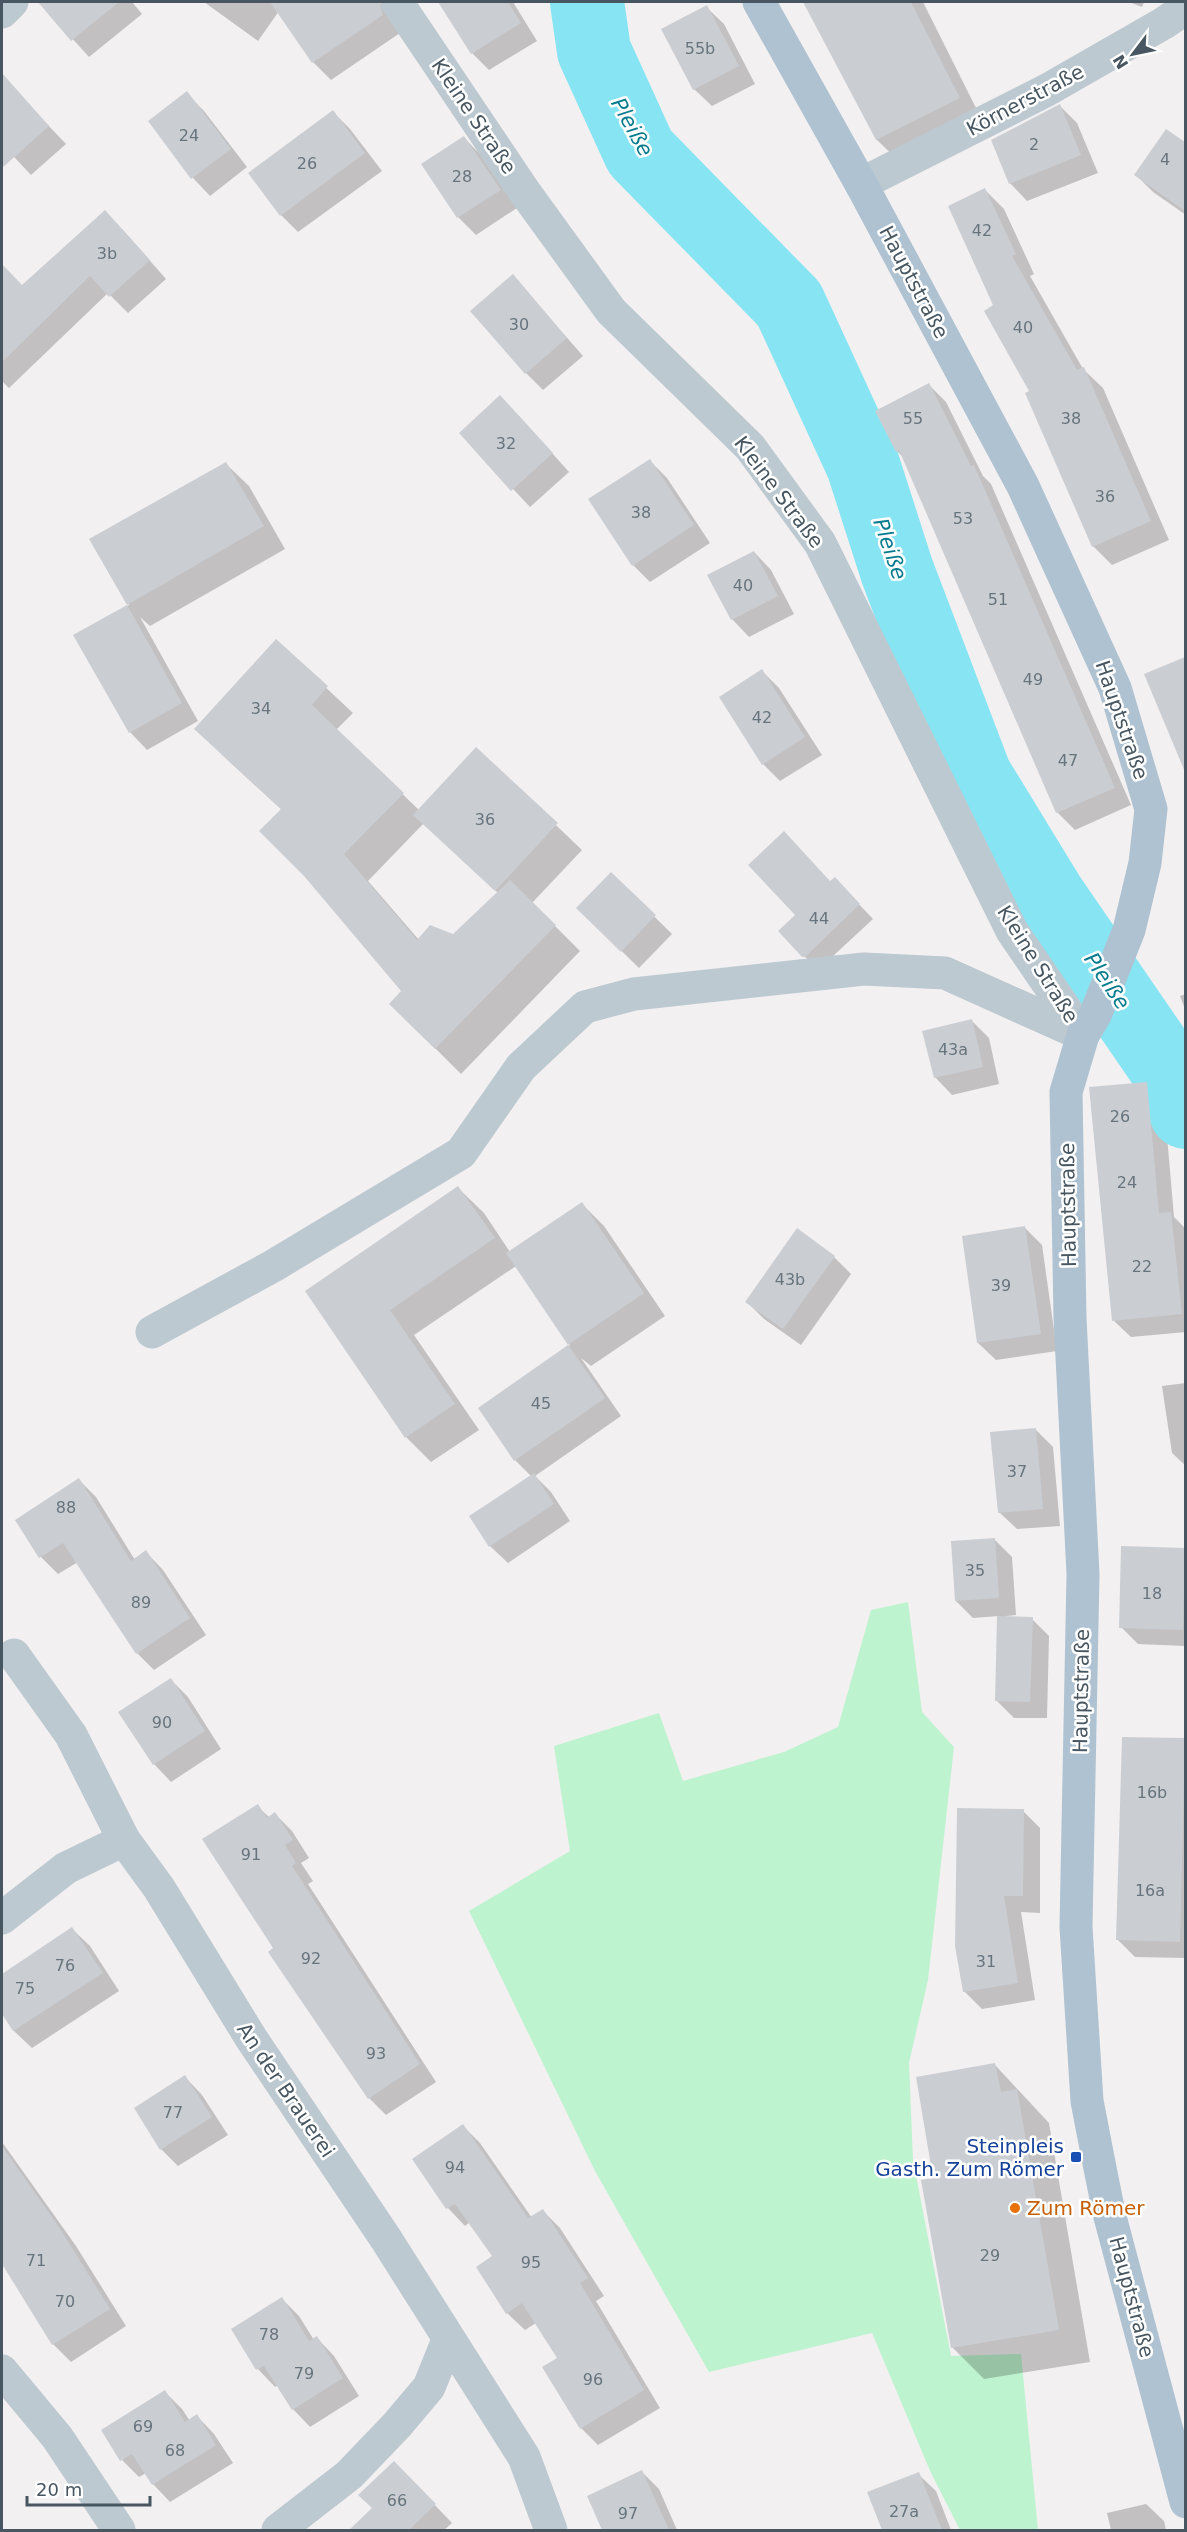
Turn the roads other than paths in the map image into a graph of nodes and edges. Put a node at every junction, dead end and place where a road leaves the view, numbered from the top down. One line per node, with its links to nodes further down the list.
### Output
1 (12, 2): 5 (street)
2 (397, 2): 7 (street, Kleine Straße)
3 (759, 2): 6 (main road, Hauptstraße)
4 (1185, 8): 6 (street, Körnerstraße)
5 (2, 12)
6 (861, 184): 7 (main road, Hauptstraße)
7 (1090, 1024): 8 (street); 14 (main road, Hauptstraße)
8 (152, 1332)
9 (15, 1655): 10 (street, An der Brauerei)
10 (124, 1840): 11 (street); 12 (street, An der Brauerei)
11 (2, 1918)
12 (448, 2340): 16 (street); 17 (street, An der Brauerei)
13 (2, 2371): 15 (street)
14 (1185, 2502)
15 (119, 2530)
16 (278, 2530)
17 (551, 2530)

